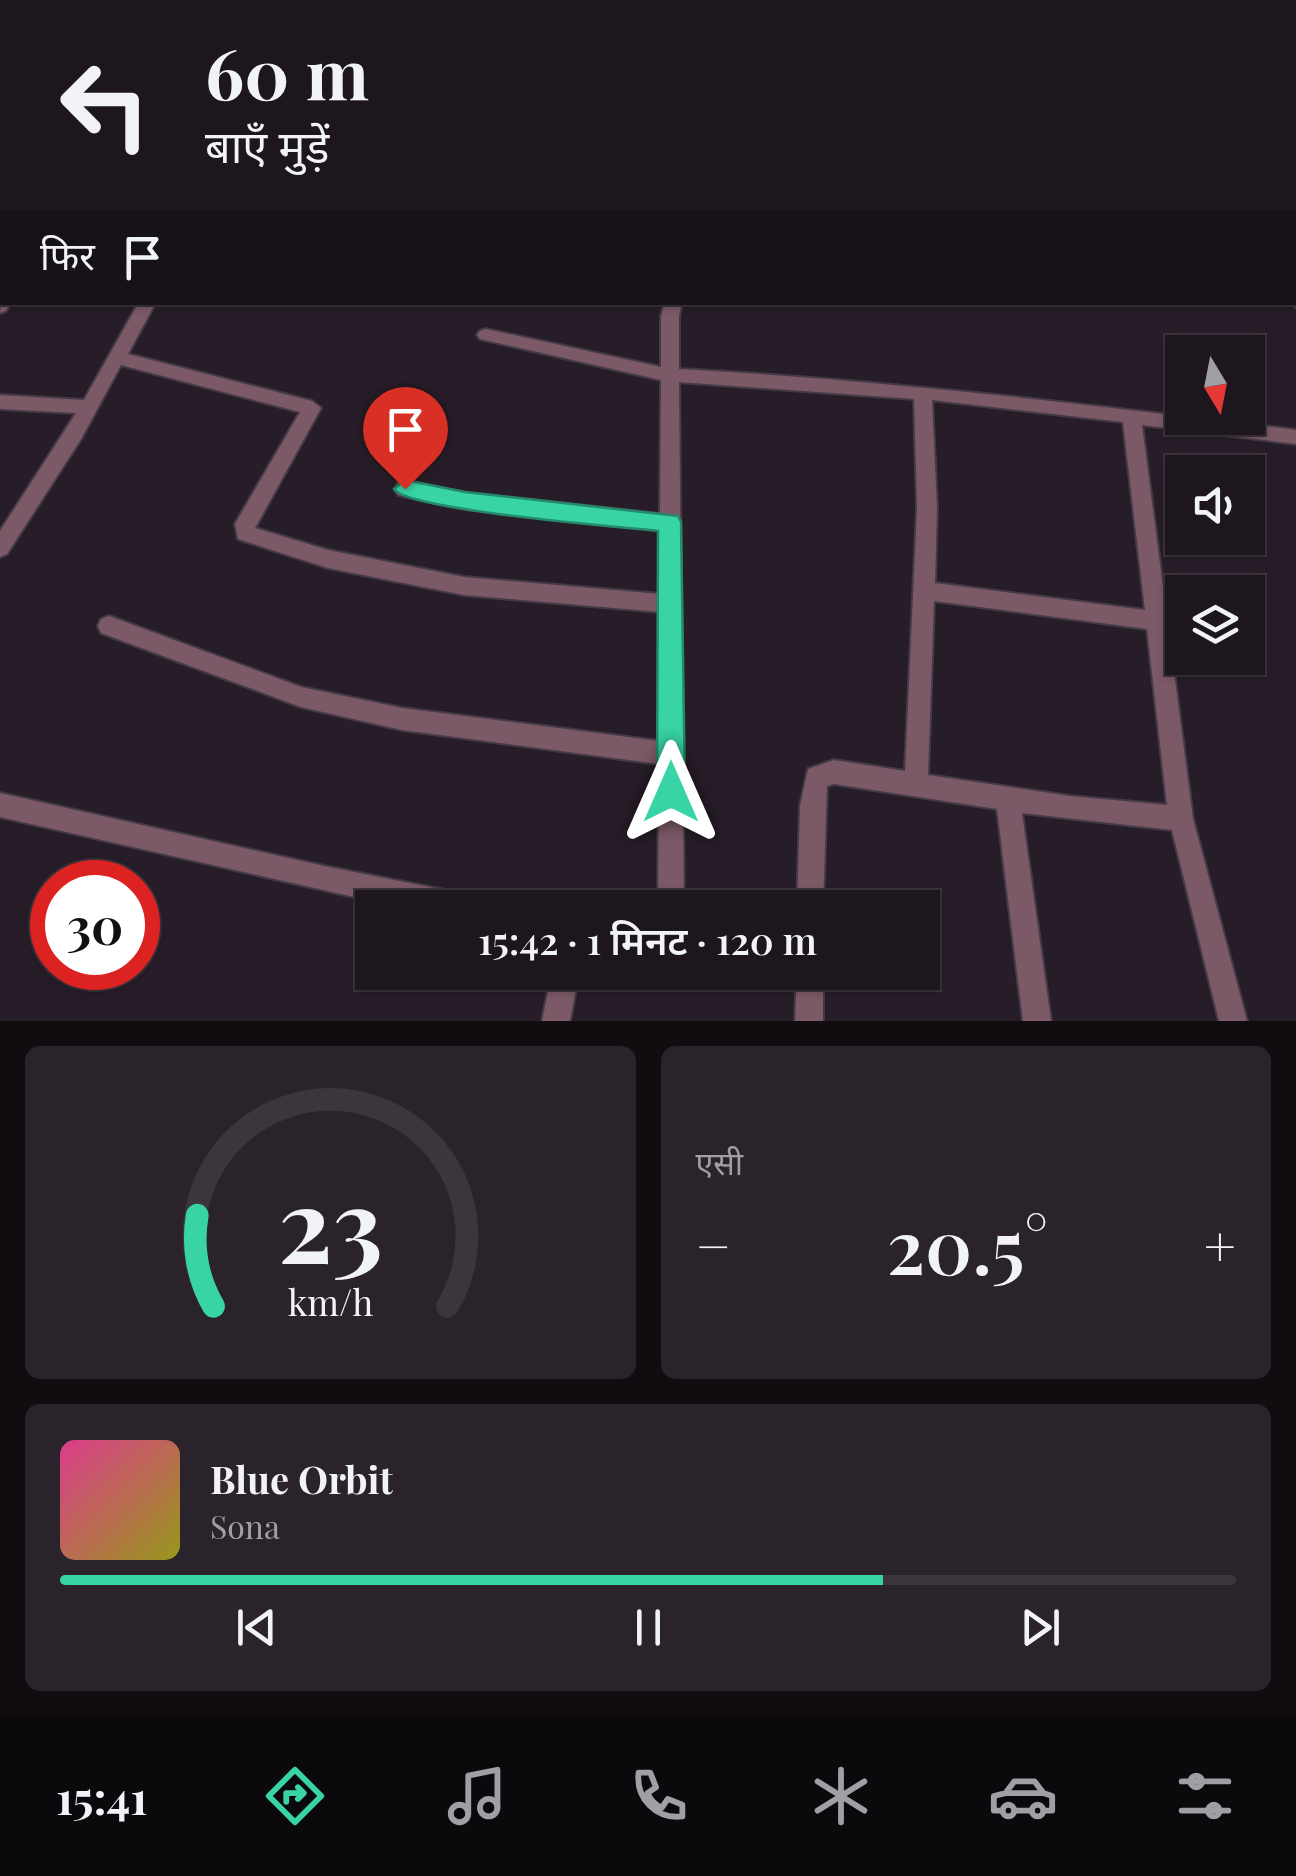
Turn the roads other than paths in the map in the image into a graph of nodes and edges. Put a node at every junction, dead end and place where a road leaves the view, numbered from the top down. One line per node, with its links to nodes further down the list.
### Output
1 (146, 305): 4 (street)
2 (673, 305): 5 (street)
3 (486, 336): 5 (street)
4 (118, 358): 8 (street); 15 (street)
5 (670, 374): 6 (street); 12 (street)
6 (923, 393): 9 (street); 14 (street)
7 (0, 402): 8 (street)
8 (90, 407): 13 (street)
9 (1132, 418): 10 (street); 16 (street)
10 (1296, 437)
11 (405, 489): 12 (street)
12 (670, 522): 15 (street)
13 (0, 548)
14 (924, 591): 16 (street); 19 (street)
15 (670, 604): 18 (street)
16 (1154, 621): 22 (street)
17 (110, 626): 18 (street)
18 (671, 754): 24 (street)
19 (916, 785): 20 (street); 25 (street)
20 (1008, 798): 22 (street); 30 (street)
21 (0, 805): 23 (street)
22 (1181, 819): 31 (street)
23 (379, 890)
24 (671, 890)
25 (811, 890)
26 (562, 990): 28 (street)
27 (810, 990): 29 (street)
28 (556, 1021)
29 (809, 1021)
30 (1037, 1021)
31 (1233, 1021)

